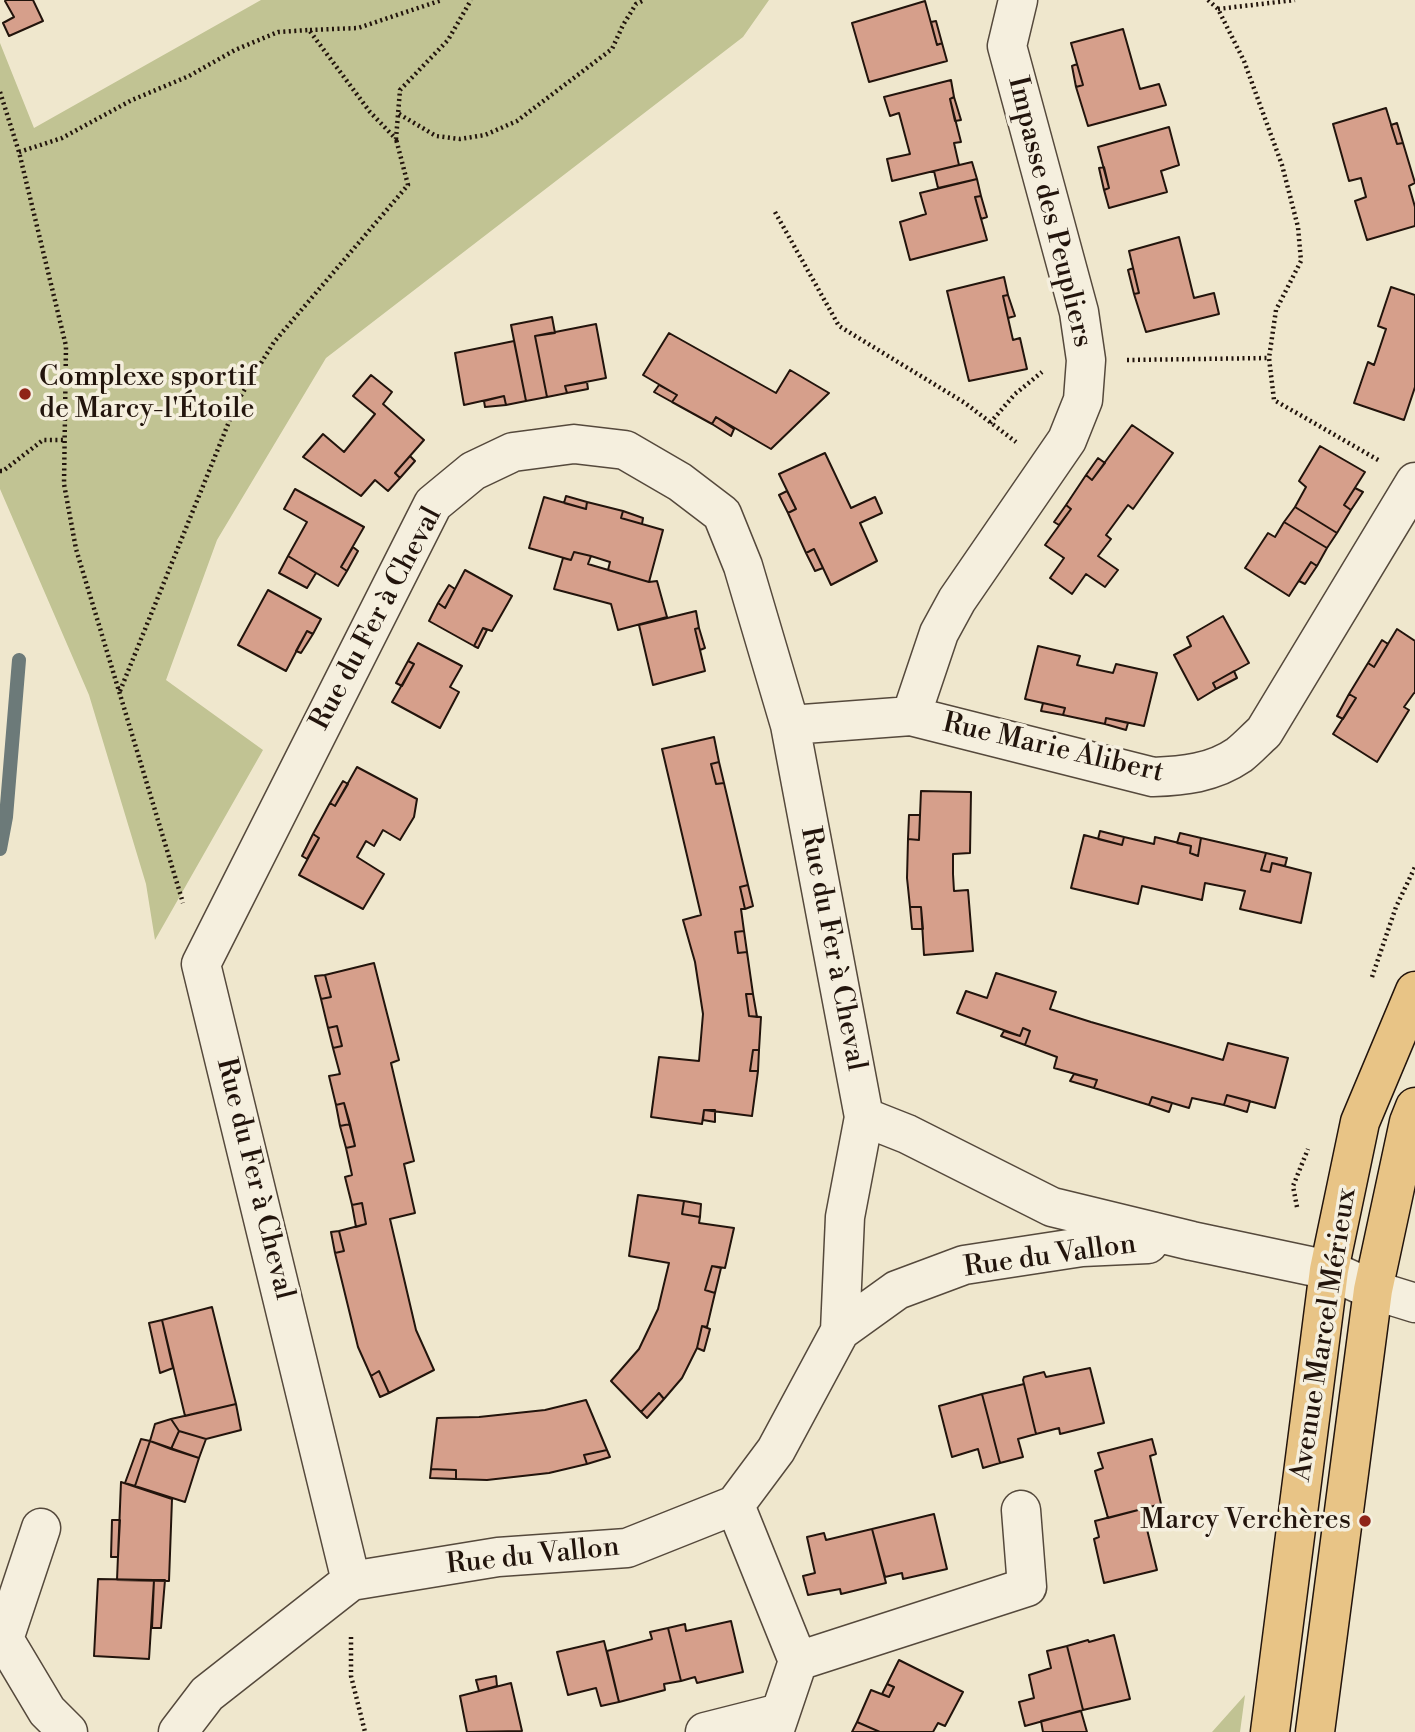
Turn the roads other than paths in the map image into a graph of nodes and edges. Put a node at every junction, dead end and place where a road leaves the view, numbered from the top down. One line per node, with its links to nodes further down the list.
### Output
1 (1018, 0): 3 (street, Impasse des Peupliers)
2 (1415, 482): 3 (street, Rue Marie Alibert)
3 (911, 716): 4 (street, Rue Marie Alibert)
4 (790, 725): 7 (street, Rue du Fer à Cheval); 17 (street, Rue du Fer à Cheval)
5 (1415, 991): 10 (main road, Avenue Marcel Mérieux)
6 (1415, 1107): 11 (main road, Avenue Marcel Mérieux)
7 (864, 1117): 8 (street, Rue du Fer à Cheval); 9 (street, Rue du Vallon)
8 (845, 1217): 13 (street, Rue du Vallon)
9 (1192, 1241): 10 (street, Rue du Vallon); 13 (street, Rue du Vallon)
10 (1329, 1270): 11 (street, Rue du Vallon); 23 (main road, Avenue Marcel Mérieux)
11 (1373, 1290): 12 (street, Rue du Vallon); 24 (main road, Avenue Marcel Mérieux)
12 (1415, 1303)
13 (840, 1331): 14 (street, Rue du Vallon)
14 (735, 1505): 17 (street, Rue du Vallon); 18 (street)
15 (1021, 1510): 18 (street)
16 (41, 1528): 20 (street)
17 (351, 1581): 21 (street, Rue du Vallon)
18 (798, 1661): 19 (street)
19 (777, 1723): 22 (street)
20 (68, 1732)
21 (178, 1732)
22 (705, 1732)
23 (1270, 1732)
24 (1315, 1732)

